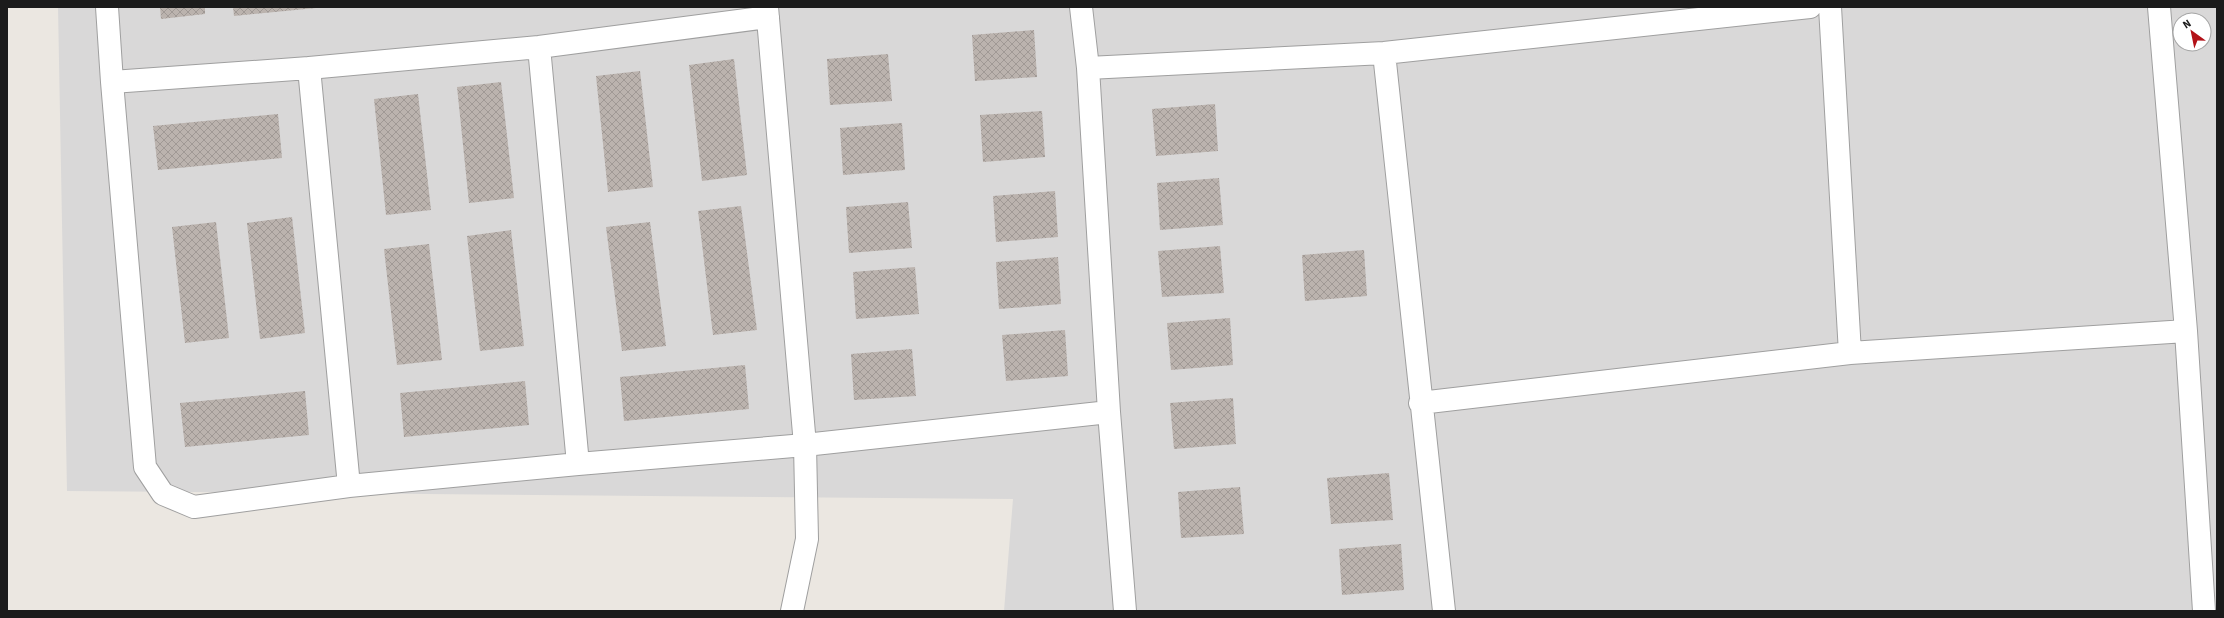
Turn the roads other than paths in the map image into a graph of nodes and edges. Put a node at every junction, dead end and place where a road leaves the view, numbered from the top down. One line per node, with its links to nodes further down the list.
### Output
1 (107, 7): 11 (street)
2 (1081, 7): 10 (street)
3 (1810, 7): 8 (street)
4 (1830, 7): 13 (street)
5 (2159, 7): 12 (street)
6 (768, 12): 7 (street); 16 (street)
7 (539, 47): 9 (street); 17 (street)
8 (1384, 53): 10 (street); 14 (street)
9 (309, 68): 11 (street); 18 (street)
10 (1088, 68): 15 (street)
11 (112, 82): 18 (street)
12 (2186, 331): 13 (street); 22 (street)
13 (1850, 353): 14 (street)
14 (1420, 403): 21 (street)
15 (1109, 412): 16 (street); 20 (street)
16 (805, 445): 17 (street); 19 (street)
17 (578, 464): 18 (street)
18 (349, 486)
19 (792, 611)
20 (1125, 611)
21 (1444, 611)
22 (2204, 611)

